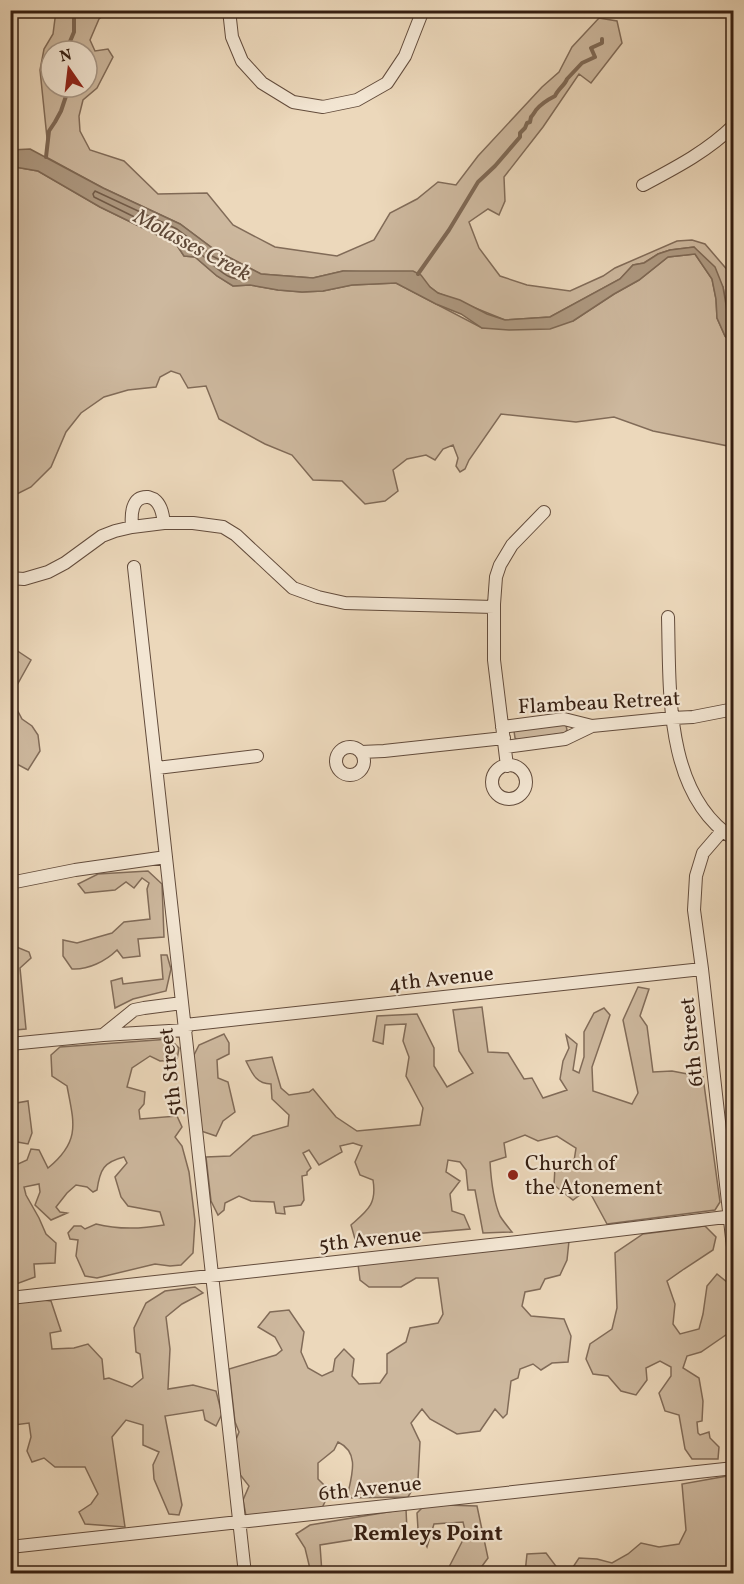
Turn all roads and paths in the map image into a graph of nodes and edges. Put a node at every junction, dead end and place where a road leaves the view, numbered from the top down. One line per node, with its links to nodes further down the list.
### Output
1 (229, 10): 2 (street)
2 (423, 10)
3 (734, 125): 4 (street)
4 (643, 185)
5 (544, 512): 10 (street)
6 (164, 524): 7 (street); 7 (street); 10 (street)
7 (132, 527): 9 (street)
8 (134, 567): 19 (street, 5th Street)
9 (10, 578)
10 (494, 607): 15 (street)
11 (668, 618): 13 (street)
12 (734, 709): 13 (street, Flambeau Retreat)
13 (672, 718): 14 (street, Flambeau Retreat); 20 (street)
14 (592, 726): 15 (street); 15 (street, Flambeau Retreat)
15 (504, 737): 16 (street, Flambeau Retreat); 18 (street)
16 (361, 752)
17 (257, 756): 19 (street)
18 (507, 766)
19 (157, 768): 22 (street, 5th Street)
20 (722, 831): 21 (street); 24 (street, 6th Street)
21 (734, 839)
22 (166, 857): 23 (street); 25 (street, 5th Street)
23 (10, 883)
24 (702, 969): 26 (street, 4th Avenue); 29 (street, 6th Street)
25 (182, 1003): 26 (street, 5th Street); 27 (street)
26 (185, 1028): 27 (street, 4th Avenue); 31 (street, 5th Street)
27 (103, 1035): 28 (street, 4th Avenue)
28 (10, 1044)
29 (731, 1216): 30 (street, 6th Street); 31 (street, 5th Avenue)
30 (734, 1256)
31 (212, 1276): 32 (street, 5th Avenue); 34 (street, 5th Street)
32 (10, 1298)
33 (734, 1468): 34 (street, 6th Avenue)
34 (239, 1522): 35 (street, 6th Avenue); 36 (street, 5th Street)
35 (10, 1547)
36 (245, 1574)

